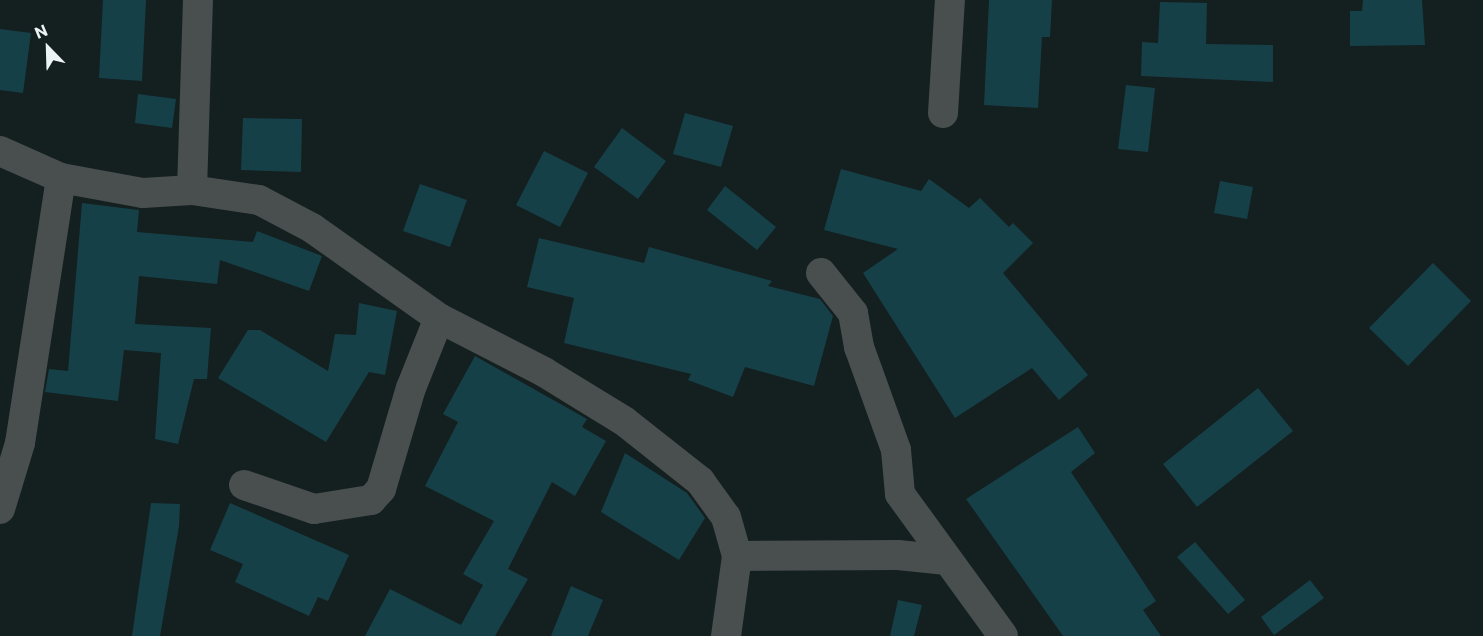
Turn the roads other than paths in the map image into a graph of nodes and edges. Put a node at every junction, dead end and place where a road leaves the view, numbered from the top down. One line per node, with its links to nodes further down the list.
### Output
1 (198, 0): 6 (street)
2 (950, 0): 3 (street)
3 (943, 113)
4 (0, 151): 5 (street)
5 (62, 178): 6 (street); 10 (street)
6 (192, 190): 8 (street)
7 (821, 273): 12 (street)
8 (439, 318): 9 (street); 11 (street)
9 (244, 485)
10 (0, 509)
11 (737, 556): 12 (street); 13 (street)
12 (947, 560): 14 (street)
13 (726, 636)
14 (1003, 636)

